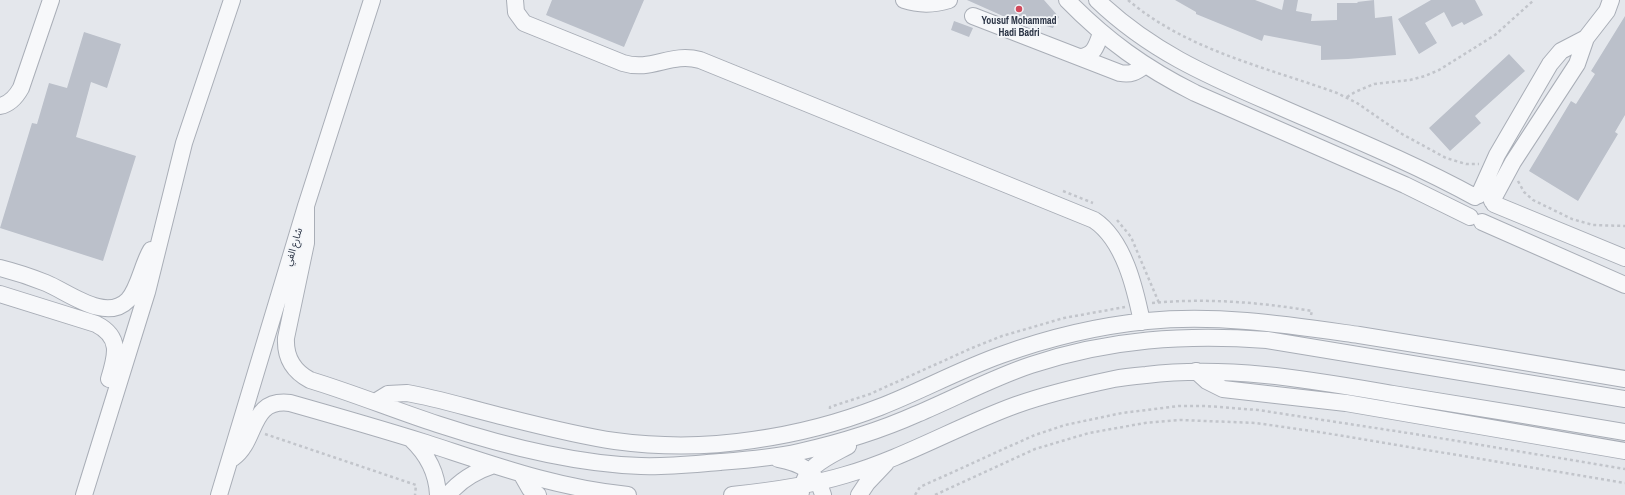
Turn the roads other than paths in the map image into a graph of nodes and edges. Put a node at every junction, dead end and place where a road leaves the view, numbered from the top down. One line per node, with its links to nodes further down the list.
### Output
1 (51, 0): 15 (street)
2 (232, 0): 19 (street)
3 (372, 0): 17 (street, شارع الفي)
4 (515, 0): 24 (street)
5 (904, 0): 9 (street)
6 (1067, 0): 11 (street)
7 (1097, 0): 16 (street)
8 (1611, 0): 12 (street)
9 (944, 1)
10 (973, 16): 13 (street)
11 (1101, 33): 13 (street); 14 (street)
12 (1586, 38): 16 (street); 16 (street)
13 (1080, 57): 14 (street)
14 (1144, 66): 18 (street)
15 (0, 106)
16 (1485, 199): 18 (street); 18 (street); 20 (street)
17 (306, 206): 32 (street); 39 (street, شارع الفي)
18 (1476, 220): 22 (street)
19 (163, 232): 21 (street); 36 (street)
20 (1625, 258)
21 (0, 268)
22 (1625, 285)
23 (0, 294): 36 (street)
24 (1142, 322): 25 (street); 32 (street)
25 (1310, 328): 26 (street); 27 (street)
26 (1306, 345): 28 (street); 33 (street)
27 (1434, 347): 28 (street); 30 (street)
28 (1431, 366): 31 (street)
29 (1196, 372): 34 (street); 37 (street); 40 (street)
30 (1625, 379)
31 (1625, 399)
32 (375, 402): 38 (street)
33 (878, 430): 38 (street); 43 (street)
34 (1625, 432)
35 (411, 438): 39 (street); 41 (street); 46 (street)
36 (101, 441): 44 (street)
37 (1625, 450)
38 (767, 457): 43 (street)
39 (230, 460): 45 (street, شارع الفي)
40 (889, 460): 43 (street); 51 (street)
41 (494, 465): 42 (street); 47 (street)
42 (522, 475): 48 (street); 49 (street)
43 (811, 486): 50 (street)
44 (84, 495)
45 (219, 495)
46 (438, 495)
47 (448, 495)
48 (538, 495)
49 (628, 495)
50 (732, 495)
51 (859, 495)

